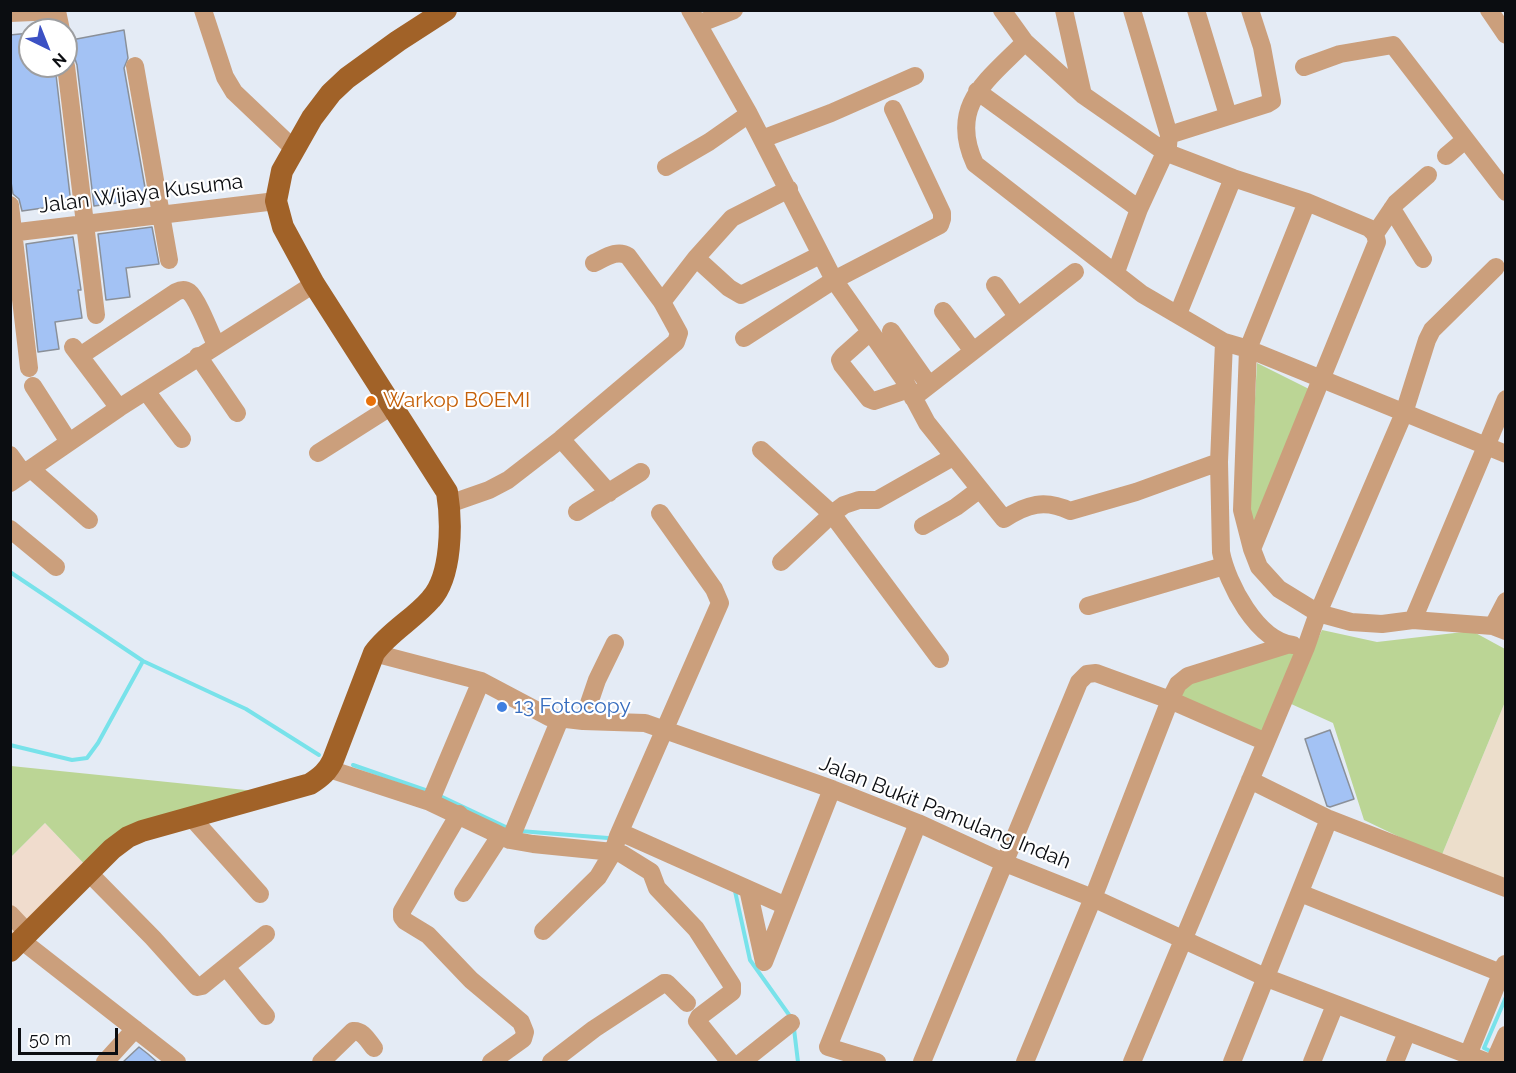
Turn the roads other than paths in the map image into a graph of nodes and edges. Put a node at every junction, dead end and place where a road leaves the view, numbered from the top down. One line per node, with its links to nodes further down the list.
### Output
1 (203, 10): 27 (street)
2 (734, 10): 11 (street)
3 (1002, 10): 14 (street)
4 (1064, 10): 20 (street)
5 (1132, 10): 26 (street)
6 (1196, 10): 23 (street)
7 (1250, 10): 23 (street)
8 (1489, 10): 13 (street)
9 (445, 11): 27 (main road)
10 (10, 13): 12 (street)
11 (694, 17): 22 (street)
12 (41, 18)
13 (1506, 35)
14 (1025, 42): 19 (street); 20 (street)
15 (135, 66): 39 (street)
16 (1304, 67): 25 (street)
17 (915, 76): 24 (street)
18 (67, 78): 40 (street)
19 (977, 91): 37 (street); 50 (street)
20 (1083, 95): 26 (street)
21 (893, 109): 51 (street)
22 (749, 114): 24 (street); 29 (street)
23 (1228, 115): 26 (street)
24 (762, 139): 32 (street)
25 (1465, 140): 28 (street); 33 (street)
26 (1167, 143): 31 (street); 37 (street)
27 (294, 149): 34 (main road)
28 (1446, 156)
29 (666, 167)
30 (1428, 175): 38 (street)
31 (1233, 178): 35 (street); 56 (street)
32 (789, 189): 43 (street); 44 (street)
33 (1505, 189)
34 (276, 201): 39 (street, Jalan Wijaya Kusuma); 52 (main road)
35 (1307, 202): 42 (street); 64 (street)
36 (10, 204): 41 (street)
37 (1139, 209): 50 (street)
38 (1392, 209): 42 (street); 45 (street)
39 (161, 215): 40 (street, Jalan Wijaya Kusuma); 46 (street)
40 (84, 223): 41 (street, Jalan Wijaya Kusuma); 57 (street)
41 (12, 232): 67 (street)
42 (1375, 234): 68 (street)
43 (820, 255): 44 (street); 51 (street)
44 (696, 258): 54 (street)
45 (1423, 259)
46 (169, 260)
47 (594, 263): 54 (street)
48 (1496, 267): 77 (street)
49 (1075, 272): 58 (street)
50 (1116, 272): 56 (street)
51 (834, 280): 60 (street); 61 (street)
52 (314, 284): 63 (street); 74 (main road)
53 (995, 285): 58 (street)
54 (662, 302): 79 (street)
55 (943, 311): 65 (street)
56 (1178, 314): 62 (street)
57 (96, 315)
58 (1017, 316): 65 (street)
59 (891, 331): 69 (street)
60 (870, 332): 72 (street); 72 (street)
61 (744, 338)
62 (1224, 342): 64 (street); 87 (street)
63 (216, 345): 66 (street); 75 (street)
64 (1248, 349): 68 (street); 99 (street)
65 (973, 351): 69 (street)
66 (198, 356): 71 (street); 76 (street)
67 (29, 368)
68 (1320, 380): 77 (street); 99 (street)
69 (929, 385): 72 (street)
70 (33, 386): 80 (street)
71 (146, 391): 75 (street); 78 (street)
72 (911, 394): 86 (street)
73 (1506, 399): 81 (street)
74 (392, 406): 83 (street); 92 (main road)
75 (119, 408): 80 (street)
76 (237, 412)
77 (1404, 413): 81 (street); 105 (street)
78 (182, 439)
79 (561, 439): 91 (street); 92 (street)
80 (69, 442): 89 (street)
81 (1486, 446): 84 (street); 106 (street)
82 (761, 450): 95 (street)
83 (318, 453)
84 (1506, 454)
85 (10, 455): 89 (street)
86 (953, 457): 90 (street); 95 (street)
87 (1219, 462): 90 (street); 101 (street)
88 (641, 472): 91 (street)
89 (22, 475): 96 (street)
90 (980, 489): 97 (street)
91 (609, 493): 93 (street)
92 (449, 504): 111 (main road)
93 (577, 512)
94 (660, 513): 117 (street)
95 (832, 514): 100 (street); 112 (street)
96 (89, 520)
97 (923, 526)
98 (10, 529): 102 (street)
99 (1251, 549): 105 (street)
100 (781, 562)
101 (1224, 566): 104 (street); 110 (street)
102 (57, 567)
103 (1506, 601): 107 (street)
104 (1088, 606)
105 (1318, 613): 106 (street); 108 (street)
106 (1413, 620): 107 (street)
107 (1499, 628)
108 (1309, 639): 110 (street); 118 (street)
109 (615, 643): 116 (street)
110 (1287, 645): 114 (street)
111 (374, 653): 113 (street, Jalan Bukit Pamulang Indah); 119 (main road)
112 (940, 659)
113 (481, 681): 115 (street, Jalan Bukit Pamulang Indah); 122 (street)
114 (1170, 700): 118 (street); 130 (street); 137 (street)
115 (560, 719): 116 (street, Jalan Bukit Pamulang Indah); 127 (street)
116 (583, 721): 117 (street, Jalan Bukit Pamulang Indah)
117 (666, 729): 121 (street, Jalan Bukit Pamulang Indah); 128 (street)
118 (1266, 742): 120 (street)
119 (329, 769): 122 (street); 124 (main road)
120 (1250, 780): 125 (street); 142 (street)
121 (832, 789): 126 (street, Jalan Bukit Pamulang Indah); 138 (street)
122 (432, 796): 123 (street)
123 (459, 814): 127 (street); 160 (street)
124 (192, 818): 131 (main road); 136 (street)
125 (1329, 819): 132 (street); 135 (street)
126 (918, 823): 130 (street, Jalan Bukit Pamulang Indah); 155 (street)
127 (510, 832): 129 (street); 134 (street)
128 (620, 832): 129 (street); 133 (street)
129 (613, 852): 140 (street); 162 (street)
130 (1005, 863): 137 (street, Jalan Bukit Pamulang Indah); 165 (street)
131 (88, 872): 143 (main road); 144 (street)
132 (1506, 888)
133 (748, 889): 138 (street); 138 (street)
134 (463, 893)
135 (1300, 893): 145 (street); 146 (street)
136 (260, 894)
137 (1093, 898): 142 (street, Jalan Bukit Pamulang Indah); 166 (street)
138 (786, 906)
139 (10, 914): 143 (street)
140 (543, 931)
141 (266, 934): 144 (street)
142 (1182, 940): 146 (street, Jalan Bukit Pamulang Indah); 167 (street)
143 (20, 942): 151 (street)
144 (226, 967): 149 (street)
145 (1503, 967): 156 (street)
146 (1267, 978): 148 (street, Jalan Bukit Pamulang Indah); 168 (street)
147 (687, 1003): 161 (street)
148 (1335, 1005): 152 (street, Jalan Bukit Pamulang Indah); 169 (street)
149 (266, 1016)
150 (791, 1023): 163 (street)
151 (135, 1029): 157 (street); 158 (street)
152 (1407, 1032): 156 (street, Jalan Bukit Pamulang Indah); 170 (street)
153 (374, 1048): 159 (street)
154 (1498, 1053): 156 (street, Jalan Bukit Pamulang Indah)
155 (825, 1055): 164 (street)
156 (1467, 1055)
157 (105, 1062)
158 (177, 1062)
159 (321, 1062)
160 (491, 1062)
161 (551, 1062)
162 (730, 1062)
163 (742, 1062)
164 (877, 1062)
165 (922, 1062)
166 (1025, 1062)
167 (1132, 1062)
168 (1232, 1062)
169 (1312, 1062)
170 (1395, 1062)

